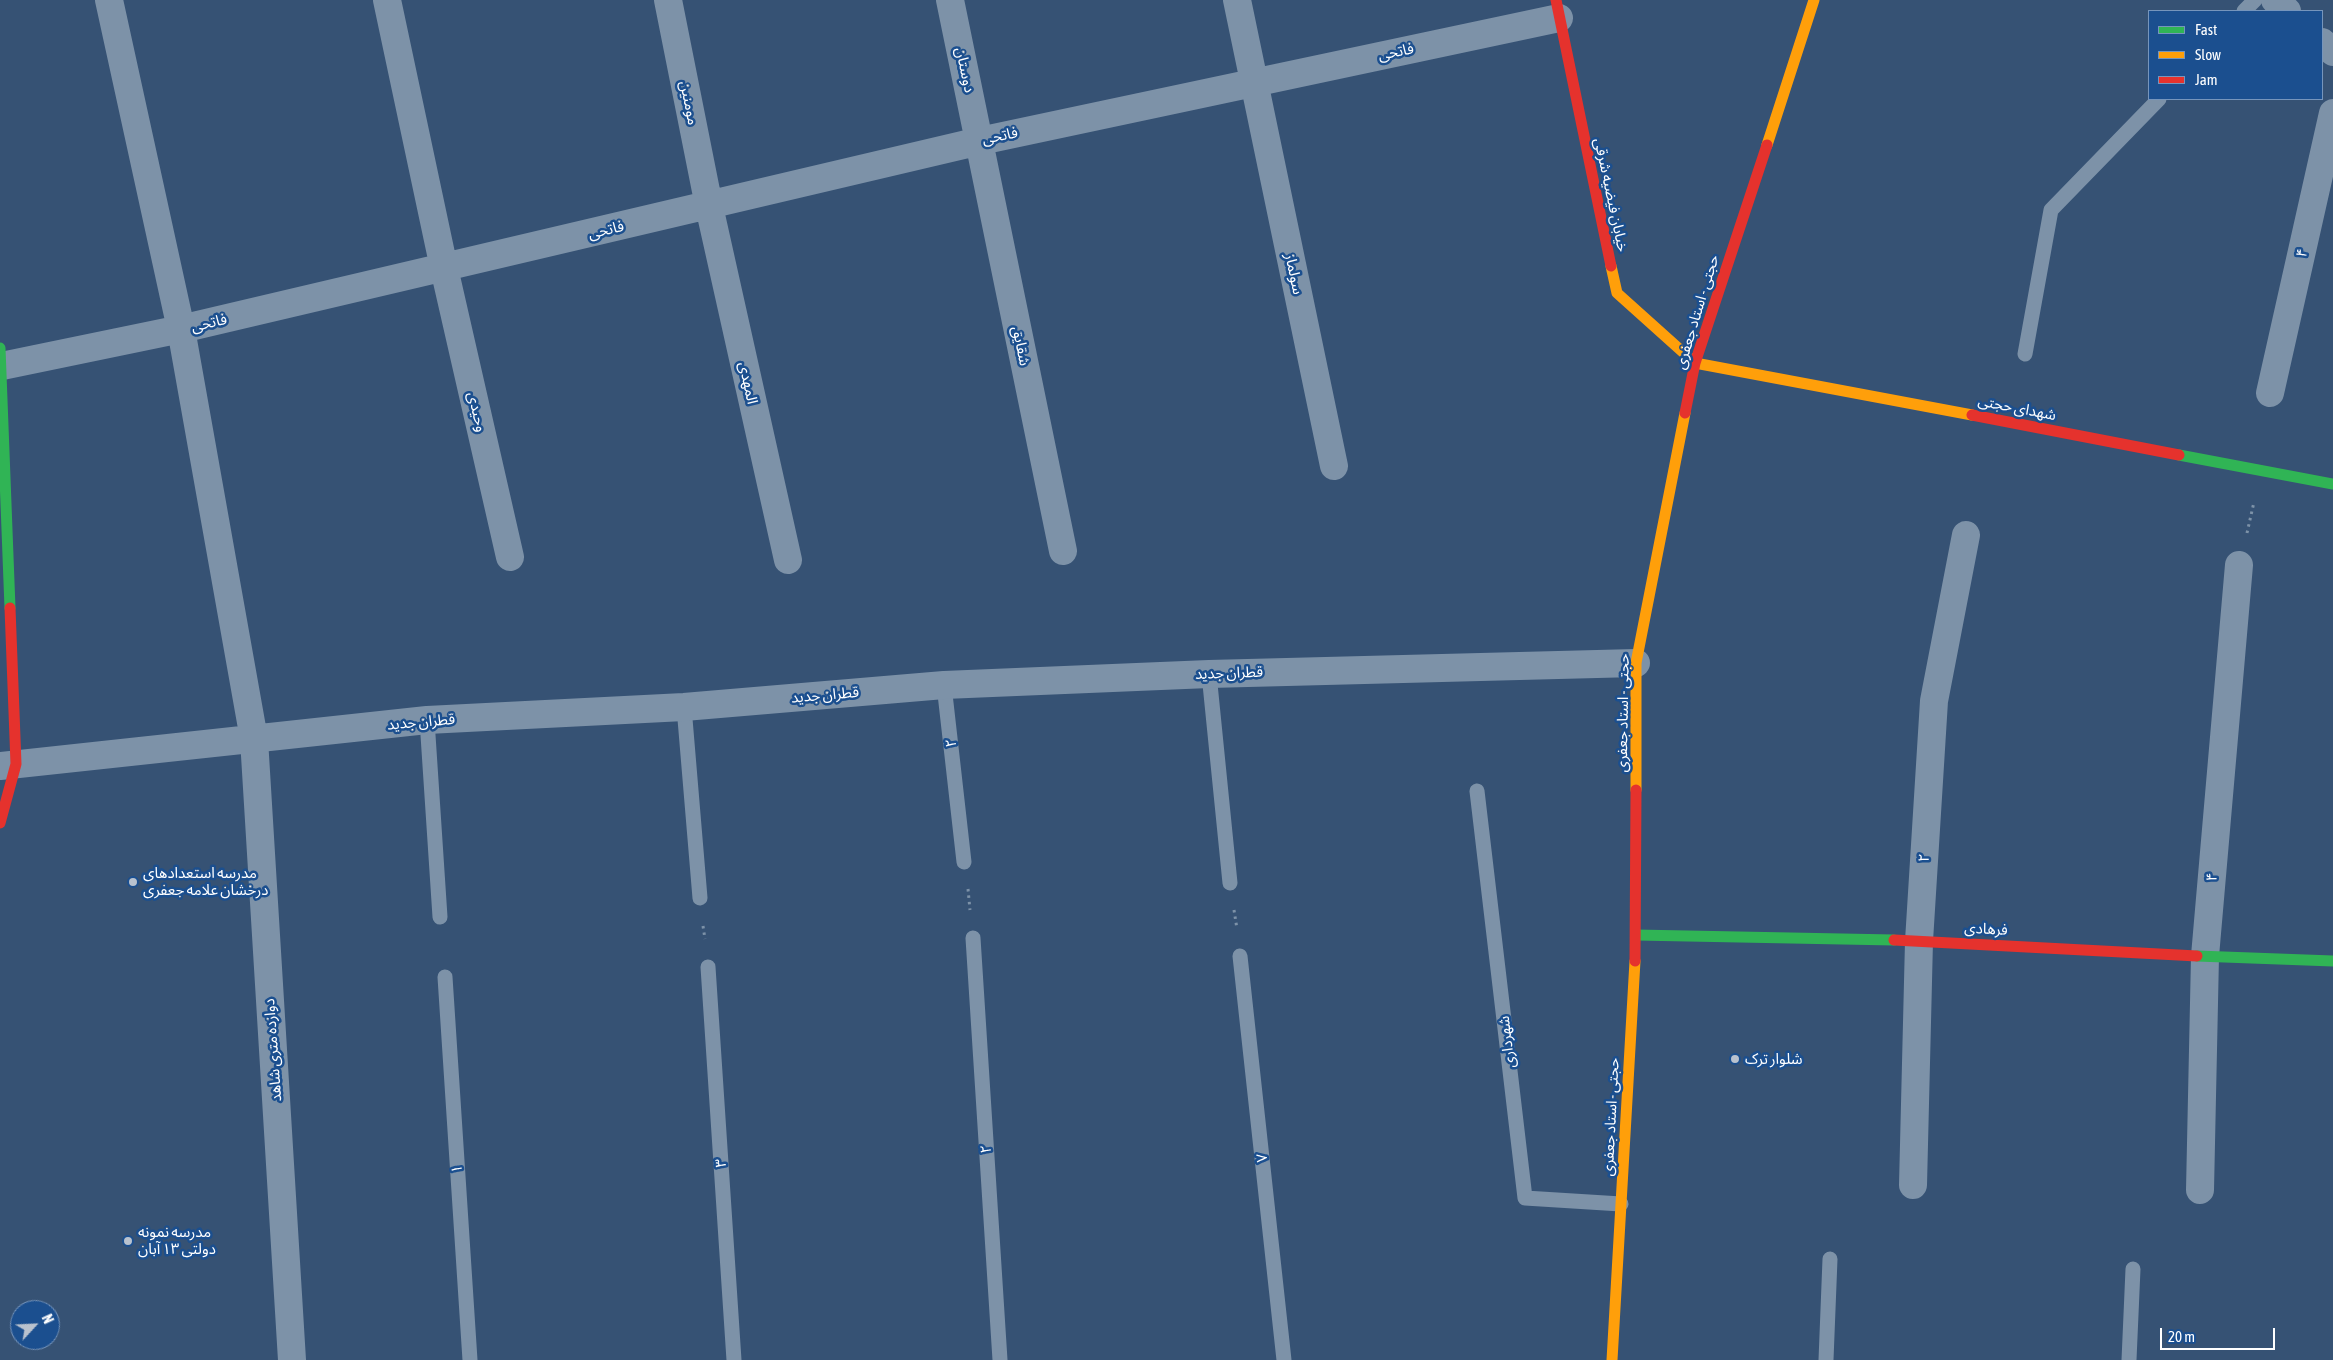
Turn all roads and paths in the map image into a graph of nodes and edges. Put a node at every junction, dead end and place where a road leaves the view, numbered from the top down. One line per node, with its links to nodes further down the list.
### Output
1 (109, 0): 20 (street, دوازده متری شاهد)
2 (387, 0): 19 (street)
3 (668, 0): 18 (street, مومنین)
4 (950, 0): 17 (street, دوستان)
5 (1237, 0): 14 (street, سولماز)
6 (1814, 0): 23 (street, حجتی - استاد جعفری)
7 (2255, 0): 10 (lane)
8 (2275, 0): 11 (street)
9 (1558, 9): 14 (street, فاتحی); 23 (street, خیابان فیضیه شرقی)
10 (2245, 10)
11 (2286, 10)
12 (2323, 43): 13 (street)
13 (2333, 52)
14 (1254, 81): 17 (street, فاتحی); 25 (street, سولماز)
15 (2158, 100): 21 (lane)
16 (2333, 113): 24 (street, ۴)
17 (980, 140): 18 (street, فاتحی); 28 (street, شقایق)
18 (709, 206): 19 (street, فاتحی); 30 (street, المهدی)
19 (444, 268): 20 (street, فاتحی); 29 (street, وحیدی)
20 (181, 329): 22 (street, فاتحی); 37 (street, دوازده متری شاهد)
21 (2025, 354)
22 (1, 357): 38 (street)
23 (1695, 363): 26 (street, شهدای حجتی); 32 (street, حجتی - استاد جعفری)
24 (2270, 393)
25 (1334, 466)
26 (2333, 484)
27 (1966, 535): 47 (street, ۲)
28 (1063, 551)
29 (510, 557)
30 (788, 560)
31 (2239, 565): 49 (street, ۴)
32 (1636, 663): 33 (street, قطران جدید); 45 (street, حجتی - استاد جعفری)
33 (1209, 674): 34 (street, قطران جدید); 42 (lane)
34 (944, 685): 35 (street, قطران جدید); 41 (lane, ۲)
35 (684, 707): 36 (street, قطران جدید); 43 (lane)
36 (426, 720): 37 (street, قطران جدید); 44 (lane)
37 (254, 739): 38 (street, قطران جدید); 58 (street, دوازده متری شاهد)
38 (8, 765): 40 (street)
39 (1478, 791): 55 (lane, شهرداری)
40 (0, 823)
41 (964, 862): 46 (path)
42 (1230, 882): 48 (path)
43 (700, 898): 51 (path)
44 (440, 917)
45 (1636, 935): 47 (street, فرهادی); 55 (street, حجتی - استاد جعفری)
46 (973, 938): 61 (lane, ۲)
47 (1919, 941): 49 (street, فرهادی); 53 (street, ۲)
48 (1240, 956): 62 (lane, ۷)
49 (2205, 956): 50 (street, فرهادی); 54 (street, ۴)
50 (2333, 961)
51 (708, 966): 60 (lane, ۳)
52 (445, 977): 59 (lane, ۱)
53 (1914, 1185)
54 (2200, 1190)
55 (1621, 1204): 63 (street, حجتی - استاد جعفری)
56 (1830, 1259): 64 (lane)
57 (2133, 1269): 65 (lane)
58 (292, 1360)
59 (470, 1360)
60 (734, 1360)
61 (1000, 1360)
62 (1284, 1360)
63 (1612, 1360)
64 (1826, 1360)
65 (2128, 1360)

